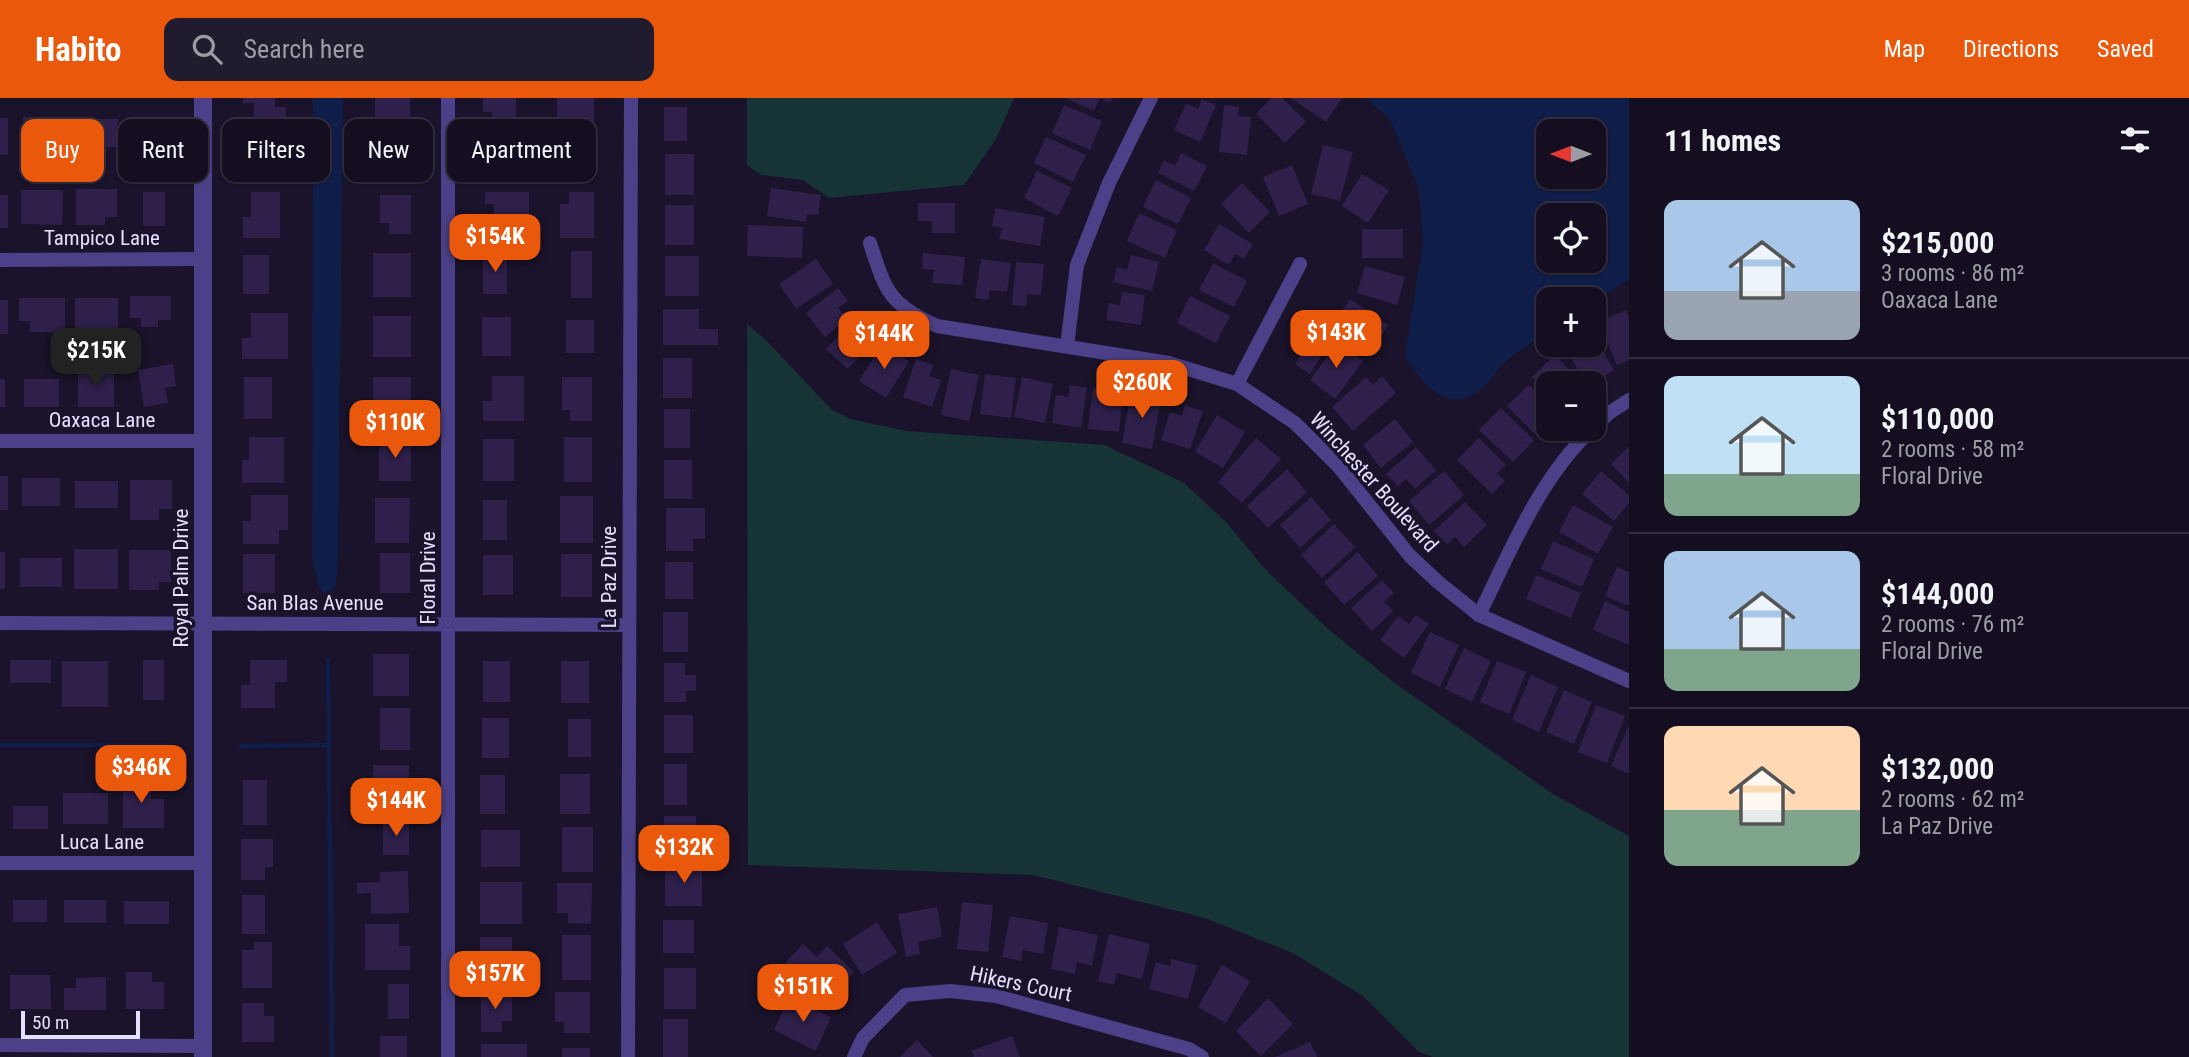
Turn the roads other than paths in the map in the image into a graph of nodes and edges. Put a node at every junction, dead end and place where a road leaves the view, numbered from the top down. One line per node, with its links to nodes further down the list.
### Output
1 (203, 98): 6 (street, Royal Palm Drive)
2 (448, 98): 19 (street, Floral Drive)
3 (631, 98): 20 (street, La Paz Drive)
4 (1151, 98): 9 (street)
5 (870, 243): 9 (street, Winchester Boulevard)
6 (204, 259): 7 (street, Tampico Lane); 14 (street, Royal Palm Drive)
7 (0, 260)
8 (1300, 264): 10 (street)
9 (1067, 346): 10 (street, Winchester Boulevard)
10 (1237, 384): 16 (street, Winchester Boulevard)
11 (1629, 400): 12 (street)
12 (1606, 416)
13 (0, 441): 14 (street, Oaxaca Lane)
14 (204, 441): 18 (street, Royal Palm Drive)
15 (1579, 441): 16 (street)
16 (1479, 615): 21 (street, Winchester Boulevard)
17 (0, 623): 18 (street, San Blas Avenue)
18 (204, 624): 19 (street, San Blas Avenue); 23 (street, Royal Palm Drive)
19 (449, 625): 20 (street, San Blas Avenue); 26 (street, Floral Drive)
20 (629, 625): 27 (street, La Paz Drive)
21 (1629, 681)
22 (0, 863): 23 (street, Luca Lane)
23 (204, 863): 25 (street, Royal Palm Drive)
24 (0, 1045): 25 (street)
25 (203, 1051)
26 (448, 1057)
27 (628, 1057)
28 (854, 1057): 29 (street, Hikers Court)
29 (1202, 1057)

